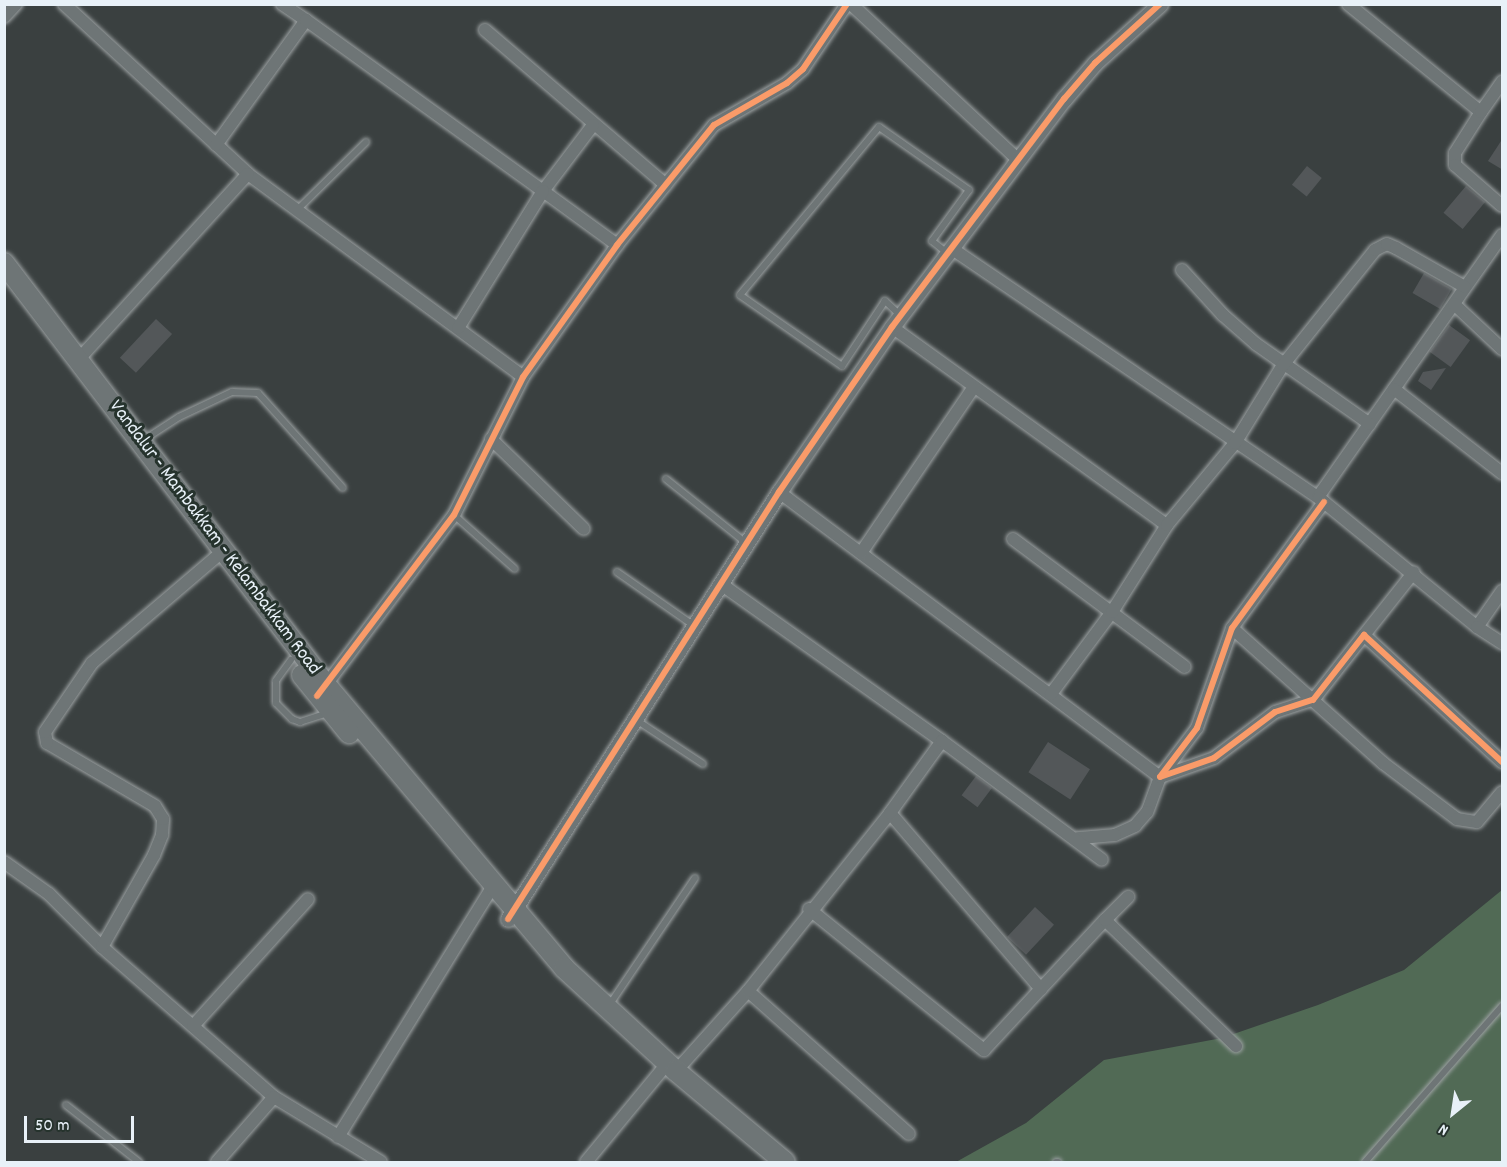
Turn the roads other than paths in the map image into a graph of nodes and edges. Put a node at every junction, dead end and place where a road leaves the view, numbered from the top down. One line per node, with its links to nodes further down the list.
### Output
1 (16, 4): 7 (street)
2 (64, 4): 14 (street)
3 (282, 4): 8 (street)
4 (849, 4): 15 (street); 17 (street)
5 (1160, 4): 15 (street)
6 (1348, 4): 11 (street)
7 (4, 17)
8 (306, 20): 14 (street); 18 (street)
9 (485, 30): 12 (street)
10 (1502, 83): 11 (street)
11 (1481, 112): 19 (street)
12 (592, 125): 17 (street); 18 (street)
13 (366, 142): 20 (lane)
14 (216, 145): 16 (street)
15 (1018, 160): 23 (street)
16 (248, 174): 20 (street); 32 (street)
17 (666, 185): 22 (street)
18 (543, 191): 22 (street); 30 (street)
19 (1503, 206)
20 (297, 211): 30 (street)
21 (1503, 236): 27 (street)
22 (617, 245): 34 (street)
23 (949, 251): 29 (street); 29 (lane); 40 (street)
24 (4, 263): 32 (main road, Vandalur - Mambakkam - Kelambakkam Road)
25 (1182, 270): 33 (street)
26 (4, 282): 52 (main road, Vandalur - Mambakkam - Kelambakkam Road)
27 (1465, 287): 28 (street); 33 (street)
28 (1454, 304): 31 (street); 36 (street)
29 (896, 321): 35 (street); 44 (street)
30 (458, 328): 34 (street)
31 (1503, 349)
32 (78, 360): 39 (main road, Vandalur - Mambakkam - Kelambakkam Road)
33 (1283, 365): 37 (street); 40 (street)
34 (523, 377): 38 (street)
35 (974, 387): 47 (street); 51 (street)
36 (1394, 388): 37 (street); 41 (street)
37 (1370, 424): 45 (street)
38 (491, 439): 46 (street); 48 (street)
39 (141, 442): 43 (lane); 66 (main road, Vandalur - Mambakkam - Kelambakkam Road)
40 (1235, 442): 45 (street); 47 (street)
41 (1503, 473)
42 (666, 479): 50 (lane)
43 (343, 488)
44 (779, 492): 50 (street); 51 (street)
45 (1321, 500): 55 (street); 61 (street)
46 (454, 514): 53 (lane); 66 (street)
47 (1167, 525): 58 (street)
48 (584, 529)
49 (1013, 539): 58 (street)
50 (747, 543): 56 (street)
51 (861, 553): 67 (street)
52 (215, 558): 64 (main road, Vandalur - Mambakkam - Kelambakkam Road); 87 (street)
53 (515, 569)
54 (617, 572): 59 (lane)
55 (1414, 572): 60 (street); 62 (street)
56 (721, 584): 59 (street); 71 (street)
57 (1503, 591): 60 (street)
58 (1112, 612): 65 (street); 67 (street)
59 (695, 626): 70 (street)
60 (1477, 627): 63 (street)
61 (1232, 628): 68 (street); 74 (street)
62 (1364, 635): 68 (street); 72 (street)
63 (1503, 643)
64 (291, 660): 66 (main road, Vandalur - Mambakkam - Kelambakkam Road); 69 (lane)
65 (1185, 667)
66 (322, 690): 69 (main road, Vandalur - Mambakkam - Kelambakkam Road); 81 (main road, Vandalur - Mambakkam - Kelambakkam Road)
67 (1051, 694): 74 (street)
68 (1313, 700): 74 (street); 75 (street)
69 (331, 711): 81 (main road, Vandalur - Mambakkam - Kelambakkam Road)
70 (635, 719): 73 (lane); 85 (street)
71 (942, 741): 76 (street); 77 (street)
72 (1503, 762)
73 (703, 764)
74 (1160, 777): 77 (street)
75 (1503, 792)
76 (890, 813): 84 (street); 88 (street)
77 (1077, 838): 78 (street)
78 (1102, 860)
79 (4, 862): 87 (street)
80 (695, 878): 91 (lane)
81 (490, 889): 85 (main road, Vandalur - Mambakkam - Kelambakkam Road); 98 (street)
82 (1128, 897): 86 (street)
83 (308, 899): 92 (street)
84 (809, 909): 88 (street); 89 (street)
85 (512, 914): 91 (main road, Vandalur - Mambakkam - Kelambakkam Road); 94 (main road, Vandalur - Mambakkam - Kelambakkam Road)
86 (1105, 920): 88 (street); 93 (street)
87 (102, 947): 92 (street)
88 (1041, 989)
89 (748, 991): 94 (street); 97 (street)
90 (1503, 1006): 105 (lane)
91 (608, 1008): 94 (main road, Vandalur - Mambakkam - Kelambakkam Road)
92 (193, 1026): 95 (street)
93 (1236, 1046)
94 (669, 1071): 102 (street); 103 (main road, Vandalur - Mambakkam - Kelambakkam Road); 104 (main road, Vandalur - Mambakkam - Kelambakkam Road)
95 (274, 1097): 98 (street); 100 (street)
96 (66, 1105): 99 (lane)
97 (909, 1134)
98 (338, 1137): 101 (street)
99 (139, 1162)
100 (217, 1162)
101 (381, 1162)
102 (586, 1162)
103 (766, 1162)
104 (785, 1162)
105 (1365, 1162)

